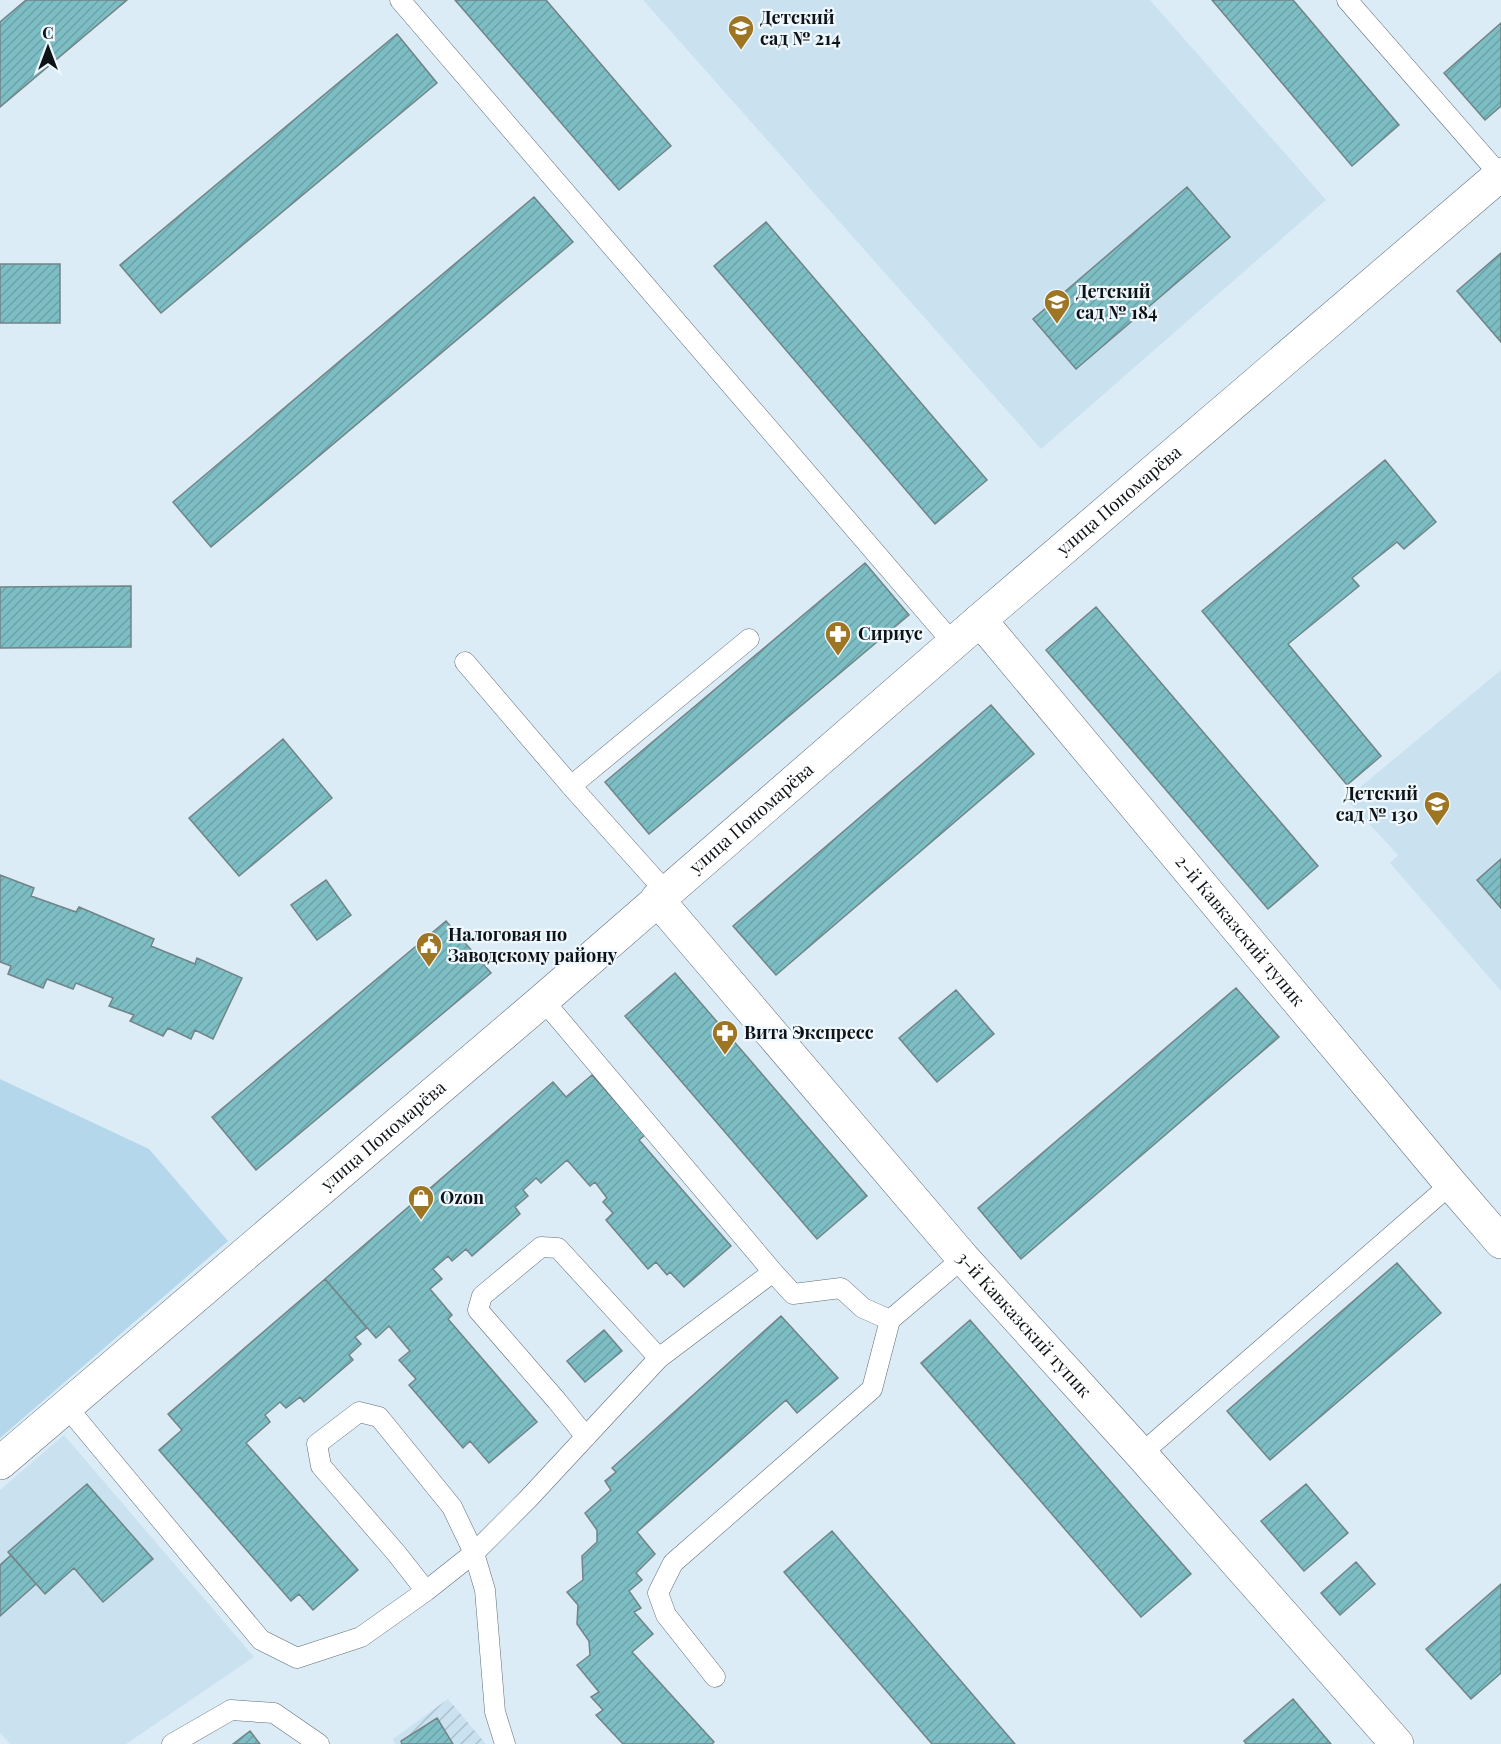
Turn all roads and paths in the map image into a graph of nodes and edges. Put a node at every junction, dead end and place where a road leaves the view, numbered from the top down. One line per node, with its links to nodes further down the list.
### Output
1 (400, 0): 6 (lane)
2 (1347, 0): 3 (lane)
3 (1501, 175): 4 (street, улица Пономарёва)
4 (980, 620): 6 (street, улица Пономарёва); 11 (street, 2-й Кавказский тупик)
5 (749, 639): 8 (lane)
6 (953, 643): 9 (street, улица Пономарёва)
7 (465, 662): 8 (lane)
8 (571, 786): 9 (lane)
9 (661, 896): 10 (street, улица Пономарёва); 13 (street, 3-й Кавказский тупик)
10 (543, 1000): 14 (lane); 17 (street, улица Пономарёва)
11 (1450, 1184): 12 (street, 2-й Кавказский тупик); 19 (lane)
12 (1501, 1242)
13 (963, 1258): 15 (lane); 19 (street, 3-й Кавказский тупик)
14 (773, 1272): 15 (lane); 16 (lane)
15 (890, 1320): 23 (lane)
16 (659, 1358): 18 (lane); 18 (lane)
17 (66, 1406): 20 (street, улица Пономарёва); 22 (lane)
18 (586, 1437): 21 (lane)
19 (1141, 1454): 27 (street, 3-й Кавказский тупик)
20 (0, 1463)
21 (474, 1553): 22 (lane); 22 (lane); 26 (lane)
22 (426, 1591)
23 (715, 1677)
24 (172, 1744): 25 (lane)
25 (319, 1744)
26 (505, 1744)
27 (1397, 1744)

